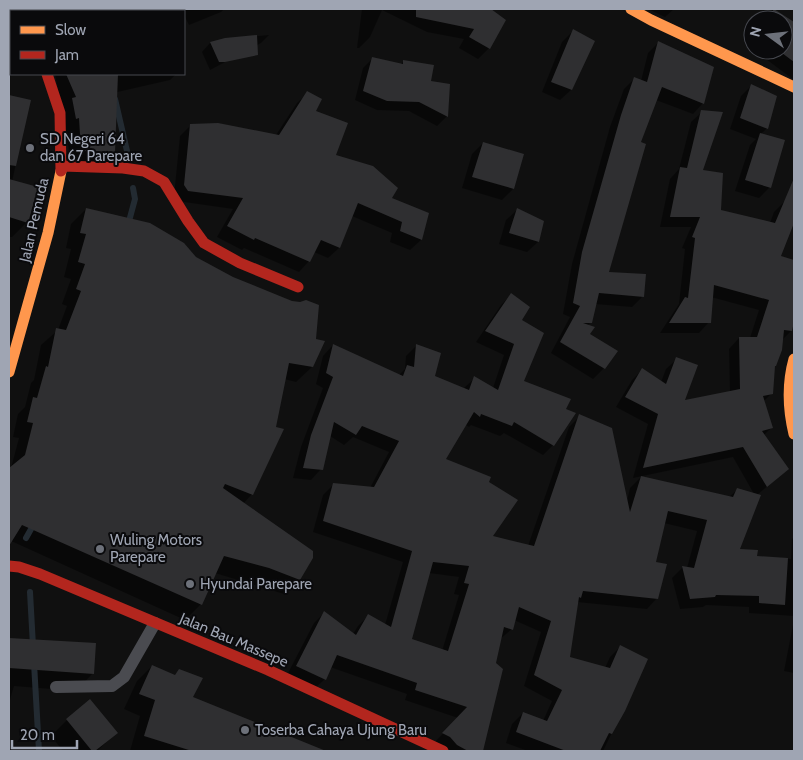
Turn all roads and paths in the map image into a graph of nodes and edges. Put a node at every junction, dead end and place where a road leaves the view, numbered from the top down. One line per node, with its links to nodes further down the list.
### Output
1 (631, 9): 3 (main road)
2 (47, 75): 4 (main road, Jalan Pemuda)
3 (794, 87)
4 (62, 166): 5 (main road); 7 (main road, Jalan Pemuda)
5 (298, 288)
6 (794, 359): 8 (main road)
7 (9, 372)
8 (794, 434)
9 (9, 559): 10 (main road, Jalan Bau Massepe)
10 (14, 566): 11 (main road, Jalan Bau Massepe)
11 (155, 623): 12 (lane); 13 (main road, Jalan Bau Massepe)
12 (56, 688)
13 (443, 751)

